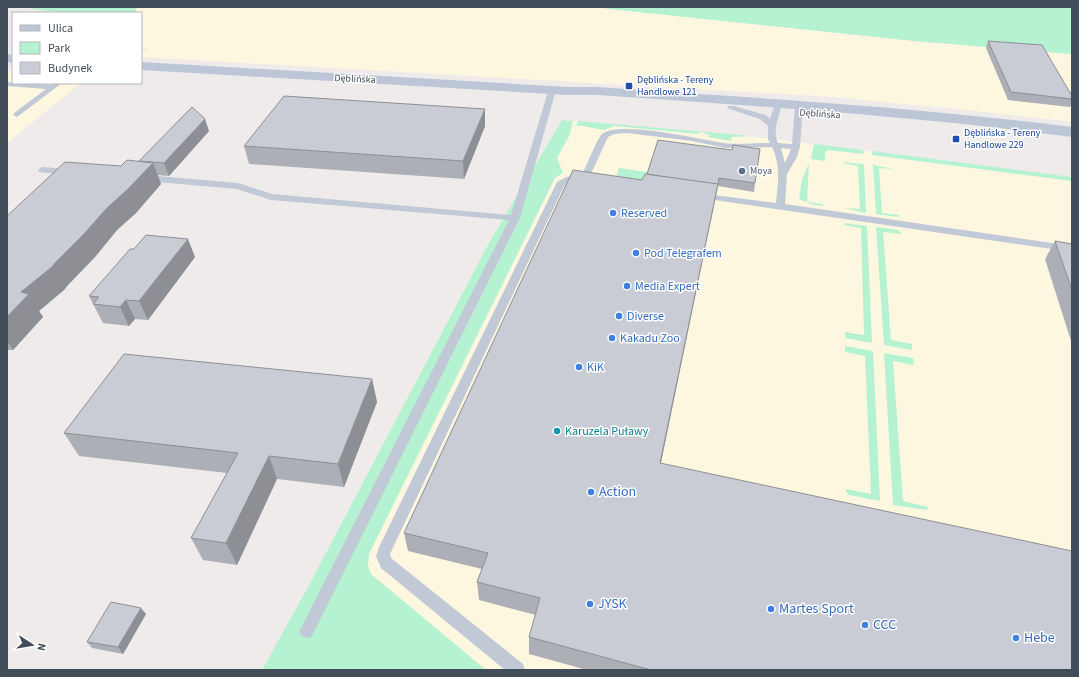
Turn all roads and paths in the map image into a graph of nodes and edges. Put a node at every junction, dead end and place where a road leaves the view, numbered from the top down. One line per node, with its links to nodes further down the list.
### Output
1 (142, 66): 4 (main road, Dęblińska)
2 (7, 84): 3 (lane)
3 (56, 85): 8 (lane)
4 (552, 90): 5 (main road, Dęblińska); 19 (lane)
5 (568, 91): 7 (main road, Dęblińska); 7 (main road, Dęblińska)
6 (799, 109): 7 (main road, Dęblińska); 9 (main road, Dęblińska); 10 (main road, Dęblińska); 12 (lane)
7 (776, 113): 11 (lane)
8 (17, 115)
9 (1072, 132)
10 (1072, 139)
11 (775, 145): 12 (lane); 15 (lane); 22 (lane)
12 (796, 147): 15 (lane)
13 (42, 170): 14 (lane)
14 (81, 173)
15 (783, 174): 18 (lane)
16 (136, 178): 19 (lane)
17 (688, 193): 18 (lane)
18 (780, 207): 20 (lane)
19 (515, 218): 21 (lane)
20 (1072, 249)
21 (307, 631)
22 (517, 670)

